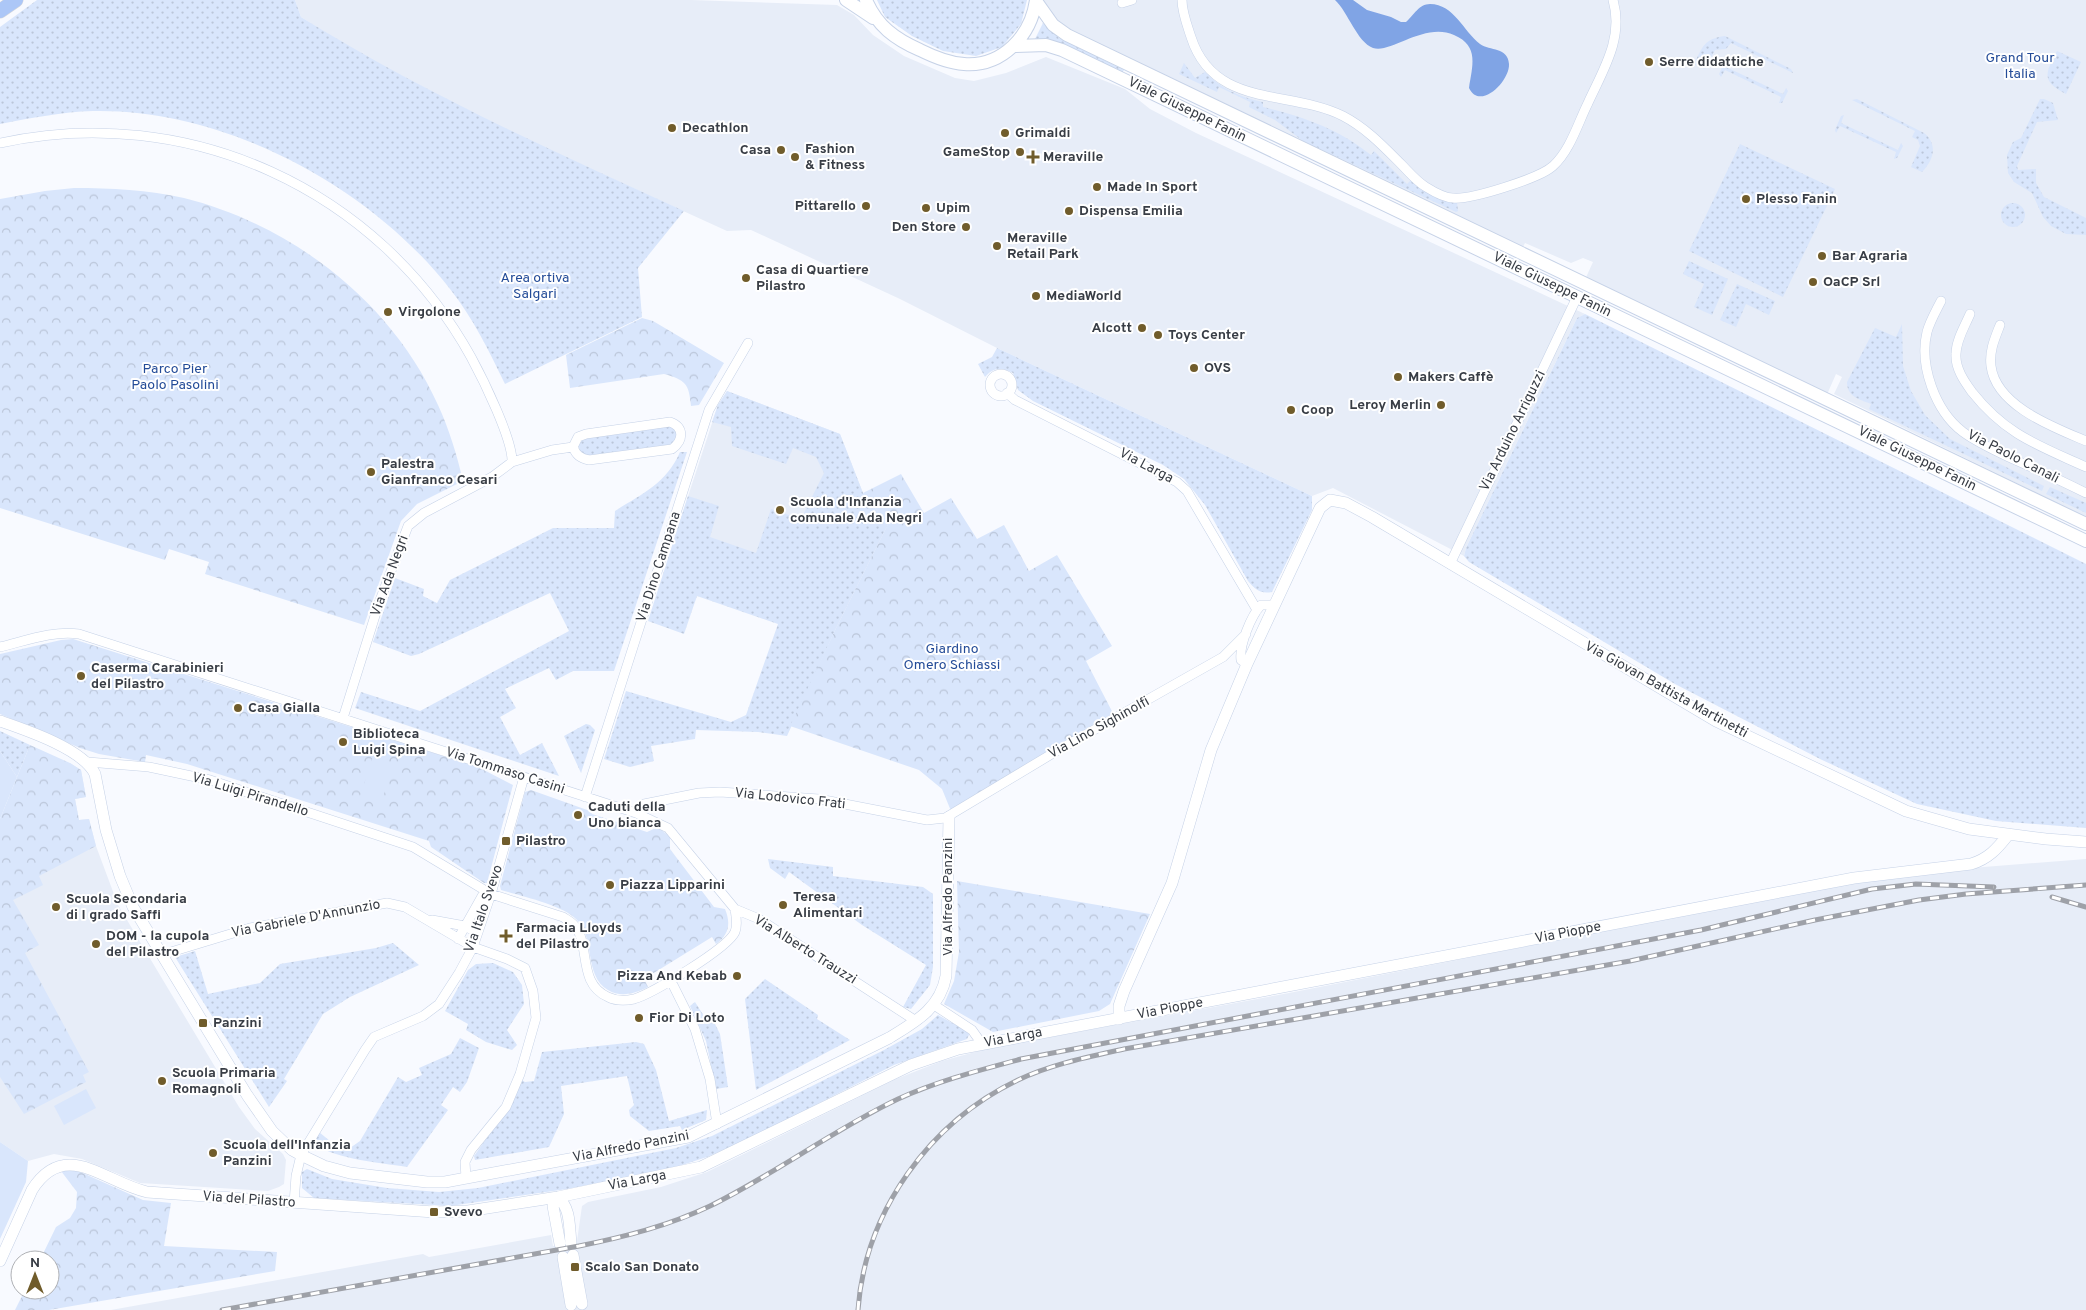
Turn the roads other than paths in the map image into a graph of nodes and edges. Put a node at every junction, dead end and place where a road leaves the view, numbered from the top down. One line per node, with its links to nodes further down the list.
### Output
1 (16, 0): 9 (main road)
2 (846, 0): 10 (main road)
3 (866, 0): 10 (main road)
4 (1132, 0): 8 (street)
5 (1182, 0): 6 (street)
6 (1613, 0)
7 (1036, 1): 11 (main road); 19 (main road, Viale Giuseppe Fanin)
8 (1122, 3)
9 (0, 11)
10 (877, 20): 11 (main road)
11 (1014, 46): 13 (main road, Viale Giuseppe Fanin)
12 (0, 143): 23 (street)
13 (1577, 297): 20 (main road, Viale Giuseppe Fanin); 28 (street, Via Arduino Arriguzzi)
14 (1941, 301): 25 (street, Via Paolo Canali)
15 (1970, 314): 24 (street)
16 (2000, 325): 21 (street)
17 (748, 343): 38 (street, Via Dino Campana)
18 (1007, 393): 30 (street, Via Larga)
19 (1825, 399): 20 (street); 26 (main road, Viale Giuseppe Fanin)
20 (1818, 412): 27 (main road, Viale Giuseppe Fanin)
21 (2086, 441)
22 (573, 447): 22 (street, Via Ada Negri); 23 (street, Via Ada Negri)
23 (512, 462): 34 (street, Via Ada Negri)
24 (2086, 467)
25 (2086, 493)
26 (2086, 524)
27 (2086, 541)
28 (1450, 564): 29 (street, Via Giovan Battista Martinetti); 41 (street, Via Giovan Battista Martinetti)
29 (1274, 605): 30 (street); 33 (street)
30 (1257, 610): 31 (street)
31 (1246, 634): 33 (street); 40 (street, Via Lino Sighinolfi)
32 (0, 647): 34 (street, Via Tommaso Casini)
33 (1246, 664): 53 (street)
34 (343, 718): 37 (street, Via Tommaso Casini)
35 (0, 721): 36 (street, Via Luigi Pirandello)
36 (88, 762): 43 (street, Via Luigi Pirandello); 50 (street, Via Alfredo Panzini)
37 (524, 777): 38 (street, Via Tommaso Casini); 43 (street, Via Italo Svevo)
38 (585, 797): 39 (street, Via Tommaso Casini)
39 (636, 813): 40 (street, Via Lodovico Frati); 44 (street, Via Alberto Trauzzi)
40 (948, 817): 52 (street, Via Alfredo Panzini)
41 (2008, 835): 42 (street, Via Giovan Battista Martinetti); 53 (street, Via Pioppe)
42 (2086, 842)
43 (488, 893): 46 (street, Via Italo Svevo); 47 (street, Via Italo Svevo); 51 (street, Via Luigi Pirandello)
44 (734, 909): 51 (street); 54 (street, Via Alberto Trauzzi)
45 (420, 916): 46 (street); 48 (street, Via Gabriele D'Annunzio); 50 (street, Via Gabriele D'Annunzio)
46 (465, 926): 47 (street); 48 (street, Via Italo Svevo)
47 (476, 937): 49 (street, Via Italo Svevo)
48 (458, 939): 49 (street, Via Gabriele D'Annunzio)
49 (473, 947): 57 (street, Via Italo Svevo); 58 (street, Via Gabriele D'Annunzio)
50 (161, 955): 57 (street, Via Alfredo Panzini)
51 (670, 979): 56 (street)
52 (934, 1005): 54 (street, Via Alfredo Panzini); 55 (street)
53 (1118, 1019): 55 (street, Via Larga)
54 (916, 1021): 56 (street, Via Alfredo Panzini)
55 (982, 1044): 59 (street, Via Larga)
56 (717, 1124): 58 (street, Via Alfredo Panzini)
57 (301, 1155): 58 (street, Via Alfredo Panzini); 60 (street)
58 (466, 1178)
59 (558, 1197): 60 (street, Via del Pilastro); 61 (street)
60 (292, 1203): 63 (street, Via del Pilastro)
61 (566, 1244)
62 (568, 1256): 64 (street)
63 (0, 1261)
64 (576, 1305)

